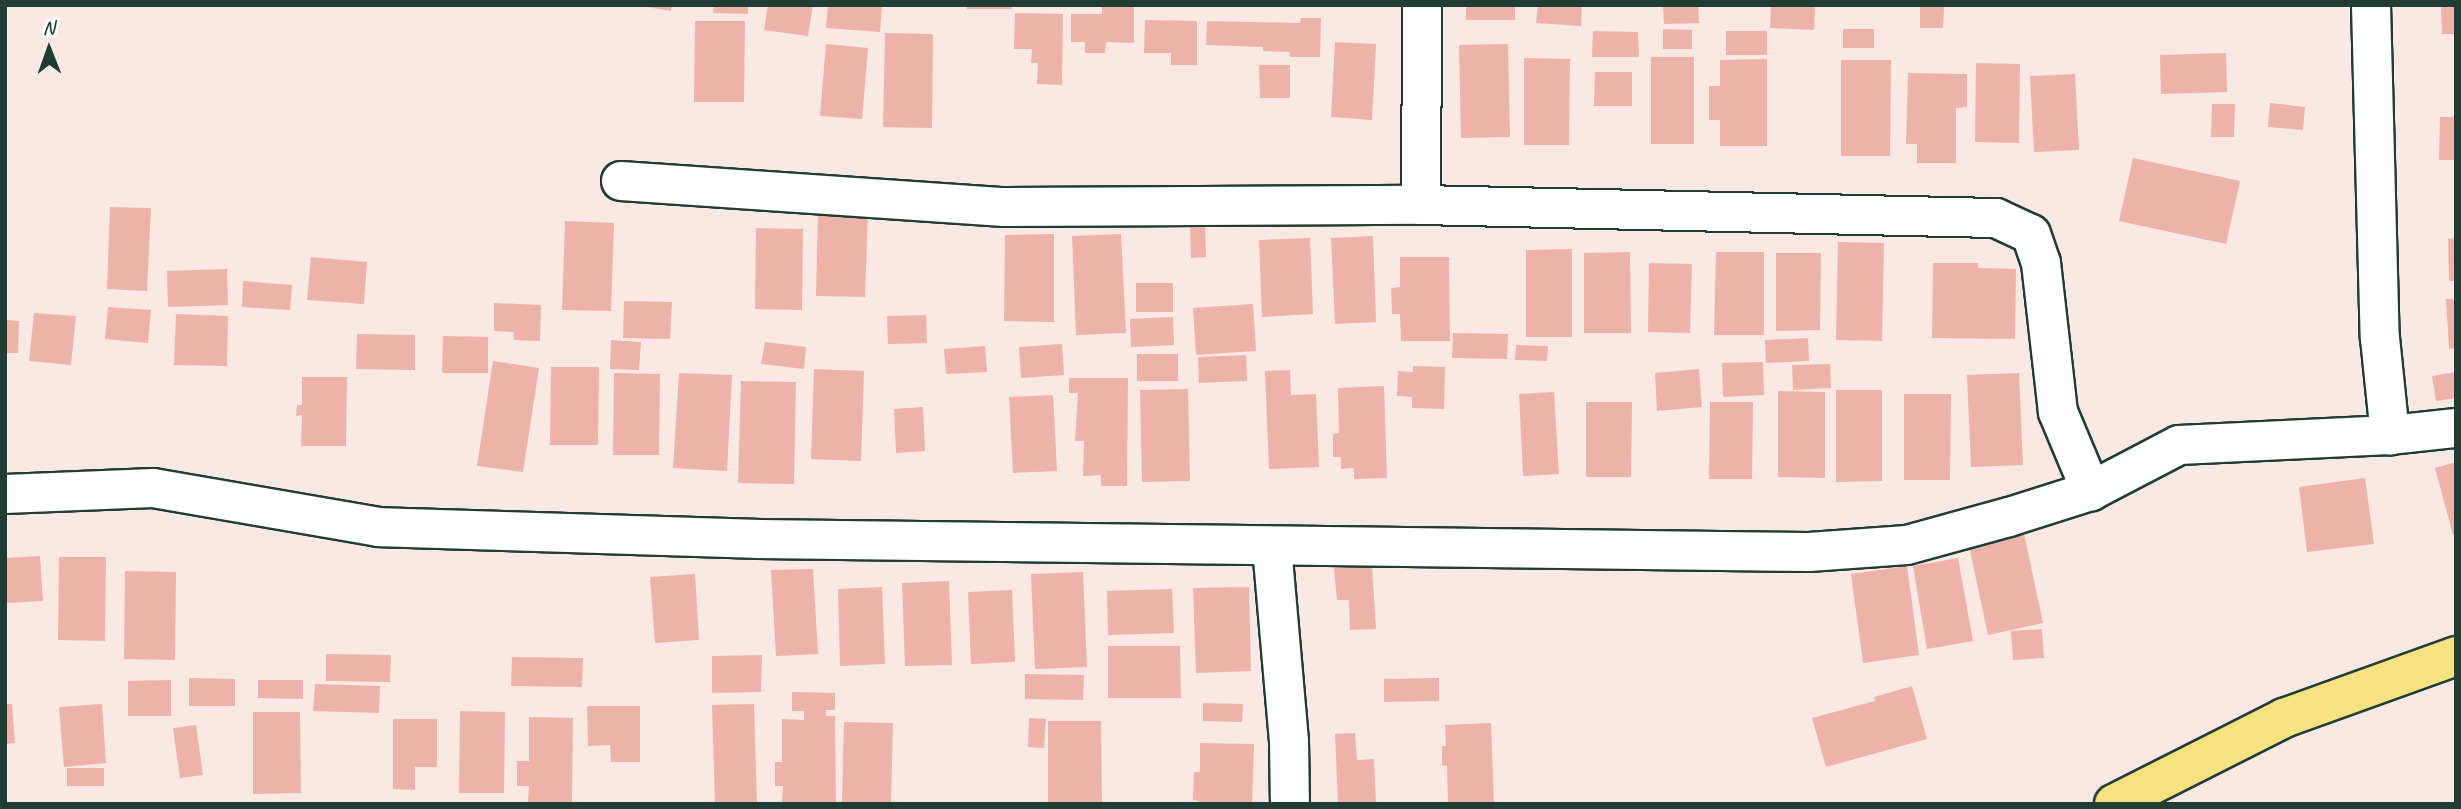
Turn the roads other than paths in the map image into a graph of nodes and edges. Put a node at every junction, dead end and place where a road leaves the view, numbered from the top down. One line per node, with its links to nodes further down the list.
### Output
1 (1422, 5): 4 (street)
2 (2371, 5): 6 (street)
3 (621, 181): 4 (street)
4 (1421, 205): 7 (street)
5 (2456, 428): 6 (street)
6 (2390, 435): 7 (street)
7 (2091, 491): 9 (street)
8 (5, 494): 9 (street)
9 (1272, 547): 11 (street)
10 (2456, 656): 12 (main road)
11 (1290, 804)
12 (2114, 804)

